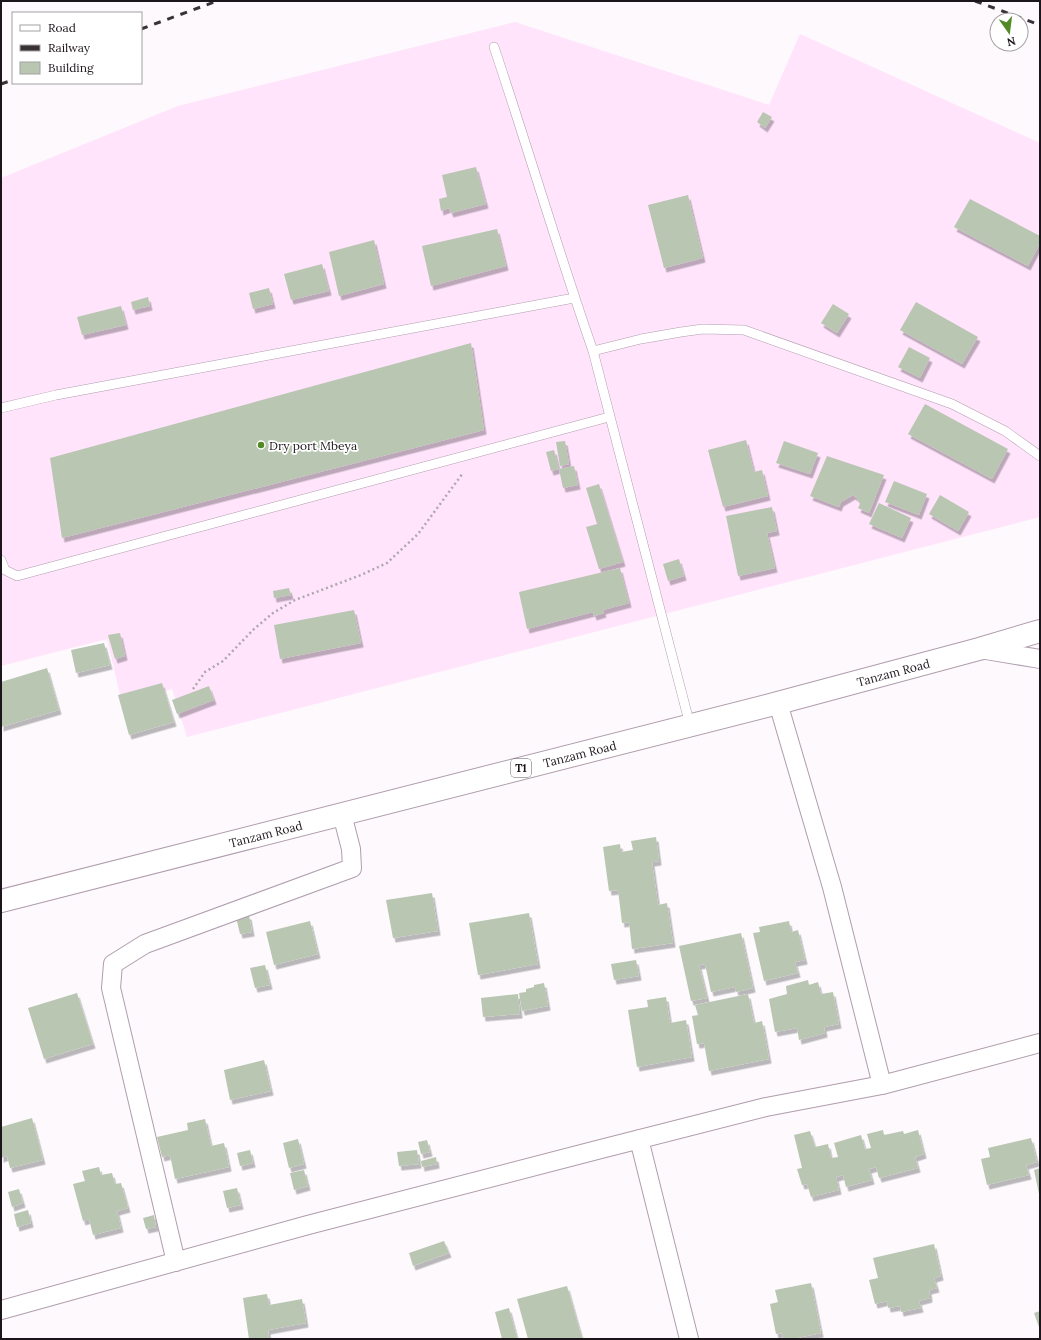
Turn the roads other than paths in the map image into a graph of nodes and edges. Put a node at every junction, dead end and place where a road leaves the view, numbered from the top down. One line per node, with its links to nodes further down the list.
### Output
1 (494, 47): 2 (lane)
2 (574, 298): 3 (lane); 4 (lane)
3 (593, 351): 5 (lane); 6 (lane)
4 (1, 408)
5 (609, 417): 7 (lane); 12 (lane)
6 (1040, 456)
7 (1, 560)
8 (1040, 631): 9 (highway, Tanzam Road / T1)
9 (979, 649): 10 (street); 11 (highway, Tanzam Road / T1)
10 (1040, 659)
11 (778, 703): 12 (highway, Tanzam Road / T1); 16 (street)
12 (690, 726): 13 (highway, Tanzam Road / T1)
13 (342, 814): 14 (highway, Tanzam Road / T1); 18 (street)
14 (1, 901)
15 (1040, 1043): 16 (street)
16 (882, 1085): 17 (street)
17 (639, 1139): 18 (street); 20 (street)
18 (176, 1262): 19 (street)
19 (1, 1310)
20 (689, 1339)

